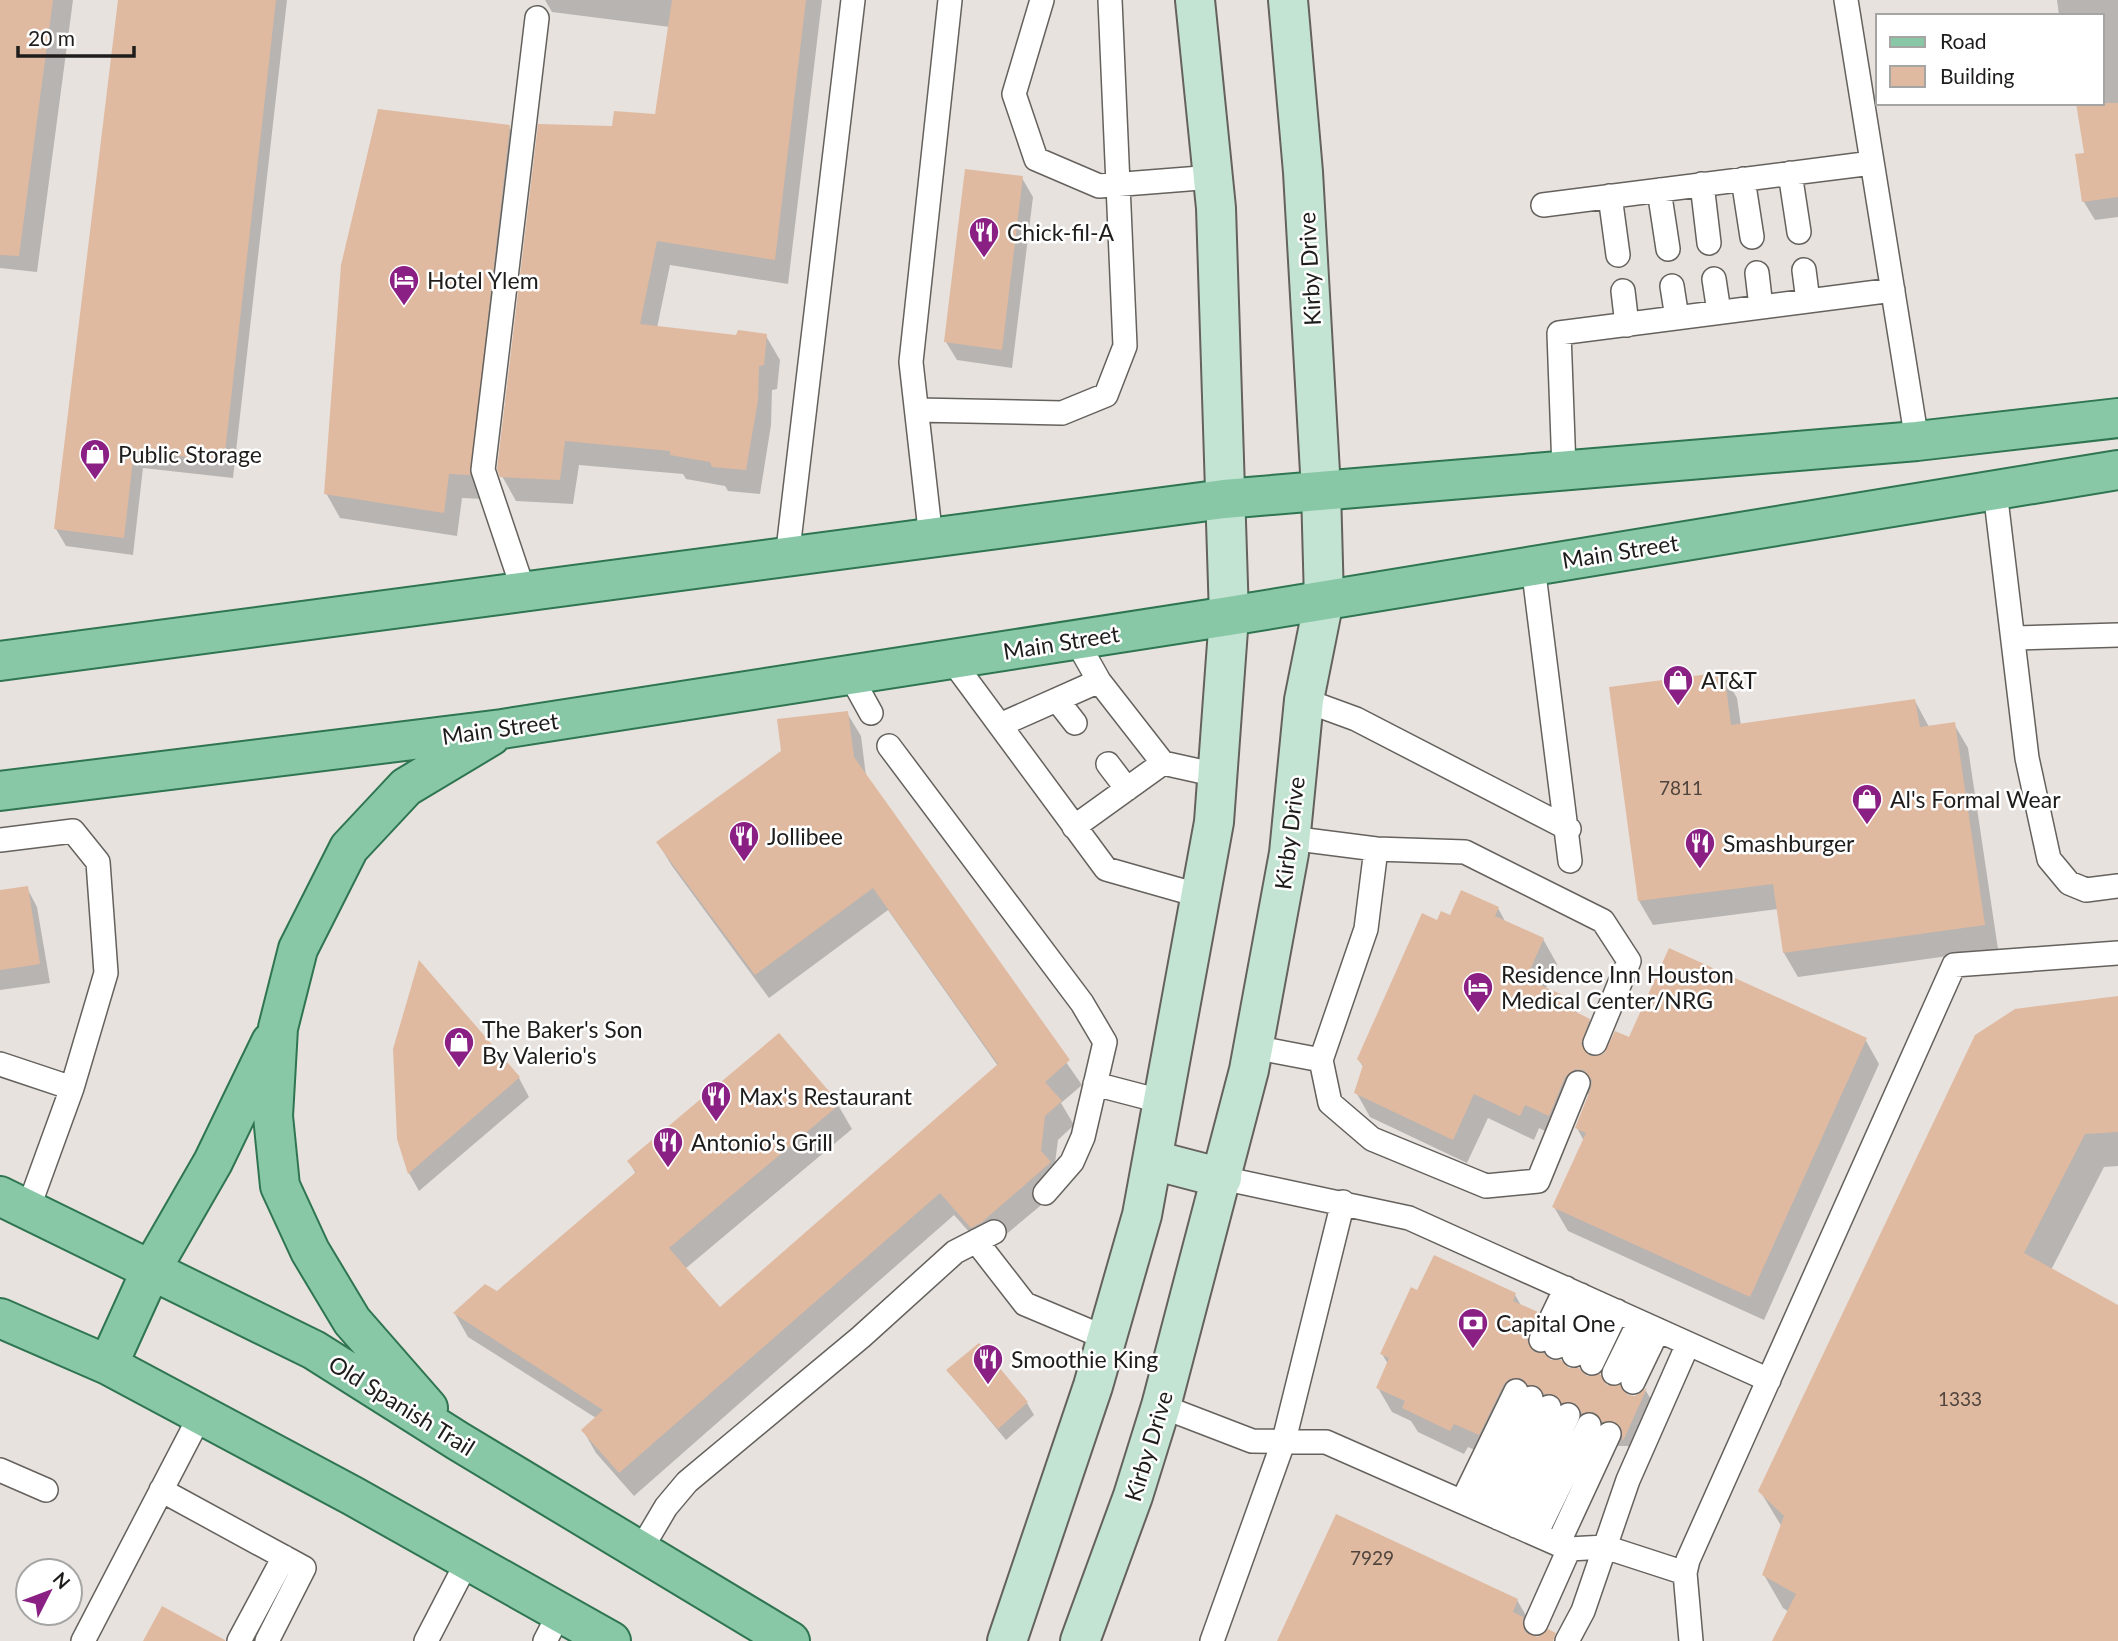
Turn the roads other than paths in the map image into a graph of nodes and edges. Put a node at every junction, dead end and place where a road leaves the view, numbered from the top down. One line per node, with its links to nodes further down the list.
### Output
1 (853, 0): 43 (lane)
2 (950, 0): 34 (lane)
3 (1042, 0): 14 (lane)
4 (1110, 0): 14 (lane)
5 (1195, 0): 11 (main road)
6 (1288, 0): 39 (main road, Kirby Drive)
7 (1846, 0): 9 (lane)
8 (537, 18): 45 (lane)
9 (1872, 163): 10 (lane); 28 (lane)
10 (1790, 173): 12 (lane); 18 (lane)
11 (1213, 177): 14 (lane); 41 (main road)
12 (1743, 179): 13 (lane); 19 (lane)
13 (1702, 184): 15 (lane); 20 (lane)
14 (1120, 186): 34 (lane)
15 (1659, 190): 16 (lane); 21 (lane)
16 (1610, 196): 17 (lane); 22 (lane)
17 (1543, 205)
18 (1799, 232)
19 (1752, 237)
20 (1709, 243)
21 (1668, 249)
22 (1618, 255)
23 (1804, 270): 29 (lane)
24 (1757, 272): 30 (lane)
25 (1714, 279): 31 (lane)
26 (1672, 286): 32 (lane)
27 (1623, 290): 33 (lane)
28 (1893, 290): 29 (lane); 36 (lane)
29 (1808, 301): 30 (lane)
30 (1761, 307): 31 (lane)
31 (1719, 312): 32 (lane)
32 (1676, 318): 33 (lane)
33 (1627, 325): 37 (lane)
34 (917, 410): 42 (lane)
35 (2118, 418): 36 (main road)
36 (1917, 441): 37 (main road)
37 (1564, 469): 39 (main road)
38 (2118, 470): 40 (main road, Main Street)
39 (1321, 490): 41 (main road); 46 (main road, Kirby Drive)
40 (1995, 491): 44 (main road, Main Street); 49 (lane)
41 (1224, 499): 42 (main road); 47 (main road)
42 (931, 538): 43 (main road)
43 (787, 558): 45 (main road)
44 (1534, 566): 46 (main road, Main Street); 68 (lane)
45 (524, 592): 52 (main road)
46 (1324, 600): 47 (main road, Main Street); 56 (main road, Kirby Drive)
47 (1228, 616): 50 (main road, Main Street); 64 (main road)
48 (2118, 635): 49 (lane)
49 (2014, 638): 73 (lane)
50 (1076, 640): 51 (main road, Main Street); 54 (lane)
51 (951, 659): 53 (main road, Main Street); 59 (lane)
52 (0, 661)
53 (850, 675): 57 (lane); 60 (main road, Main Street)
54 (1099, 681): 55 (lane); 62 (lane)
55 (1056, 699): 58 (lane); 59 (lane)
56 (1304, 700): 68 (lane); 69 (main road, Kirby Drive)
57 (871, 713)
58 (1075, 723)
59 (1000, 725): 67 (lane)
60 (502, 729): 66 (main road, Main Street); 76 (main road)
61 (889, 746): 82 (lane)
62 (1163, 763): 64 (lane); 65 (lane)
63 (1108, 764): 65 (lane)
64 (1217, 775): 74 (main road)
65 (1127, 789): 67 (lane)
66 (0, 791)
67 (1074, 827): 74 (lane)
68 (1569, 829): 72 (lane)
69 (1290, 838): 71 (lane); 78 (main road, Kirby Drive)
70 (0, 840): 83 (lane)
71 (1376, 849): 77 (lane); 79 (lane)
72 (1570, 861)
73 (2118, 886)
74 (1201, 896): 84 (main road)
75 (2118, 953): 98 (lane)
76 (278, 1028): 90 (main road); 102 (main road)
77 (1595, 1043)
78 (1253, 1047): 79 (lane); 86 (main road, Kirby Drive)
79 (1321, 1060): 81 (lane)
80 (0, 1064): 83 (lane)
81 (1578, 1083)
82 (1094, 1084): 84 (lane); 87 (lane)
83 (72, 1088): 88 (lane)
84 (1164, 1102): 85 (main road)
85 (1153, 1160): 86 (main road); 94 (main road)
86 (1222, 1178): 89 (lane); 99 (main road, Kirby Drive)
87 (1045, 1193)
88 (14, 1202): 90 (main road, Old Spanish Trail)
89 (1343, 1202): 91 (lane); 101 (lane)
90 (152, 1268): 96 (main road); 102 (main road, Old Spanish Trail)
91 (1591, 1299): 91 (lane); 93 (lane)
92 (0, 1318): 96 (main road)
93 (1648, 1326): 95 (lane); 97 (lane)
94 (1106, 1338): 109 (lane); 121 (main road)
95 (1688, 1344): 98 (lane); 108 (lane)
96 (108, 1365): 100 (main road)
97 (1624, 1378)
98 (1769, 1380): 112 (lane)
99 (1161, 1406): 101 (lane); 122 (main road, Kirby Drive)
100 (201, 1414): 105 (lane); 111 (main road)
101 (1284, 1440): 106 (lane); 123 (lane)
102 (458, 1441): 109 (main road, Old Spanish Trail)
103 (0, 1471): 104 (lane)
104 (46, 1490)
105 (161, 1490): 110 (lane); 115 (lane)
106 (1498, 1518): 106 (lane); 107 (lane); 107 (lane)
107 (1563, 1546): 108 (lane); 113 (lane)
108 (1605, 1547): 112 (lane); 124 (lane)
109 (640, 1551): 120 (main road, Old Spanish Trail)
110 (284, 1557): 116 (lane); 117 (lane)
111 (468, 1560): 114 (main road); 118 (lane)
112 (1685, 1573): 125 (lane)
113 (1536, 1623)
114 (553, 1627): 119 (main road)
115 (83, 1641)
116 (239, 1641)
117 (267, 1641)
118 (426, 1641)
119 (611, 1641)
120 (790, 1641)
121 (1007, 1641)
122 (1080, 1641)
123 (1212, 1641)
124 (1567, 1641)
125 (1691, 1641)

